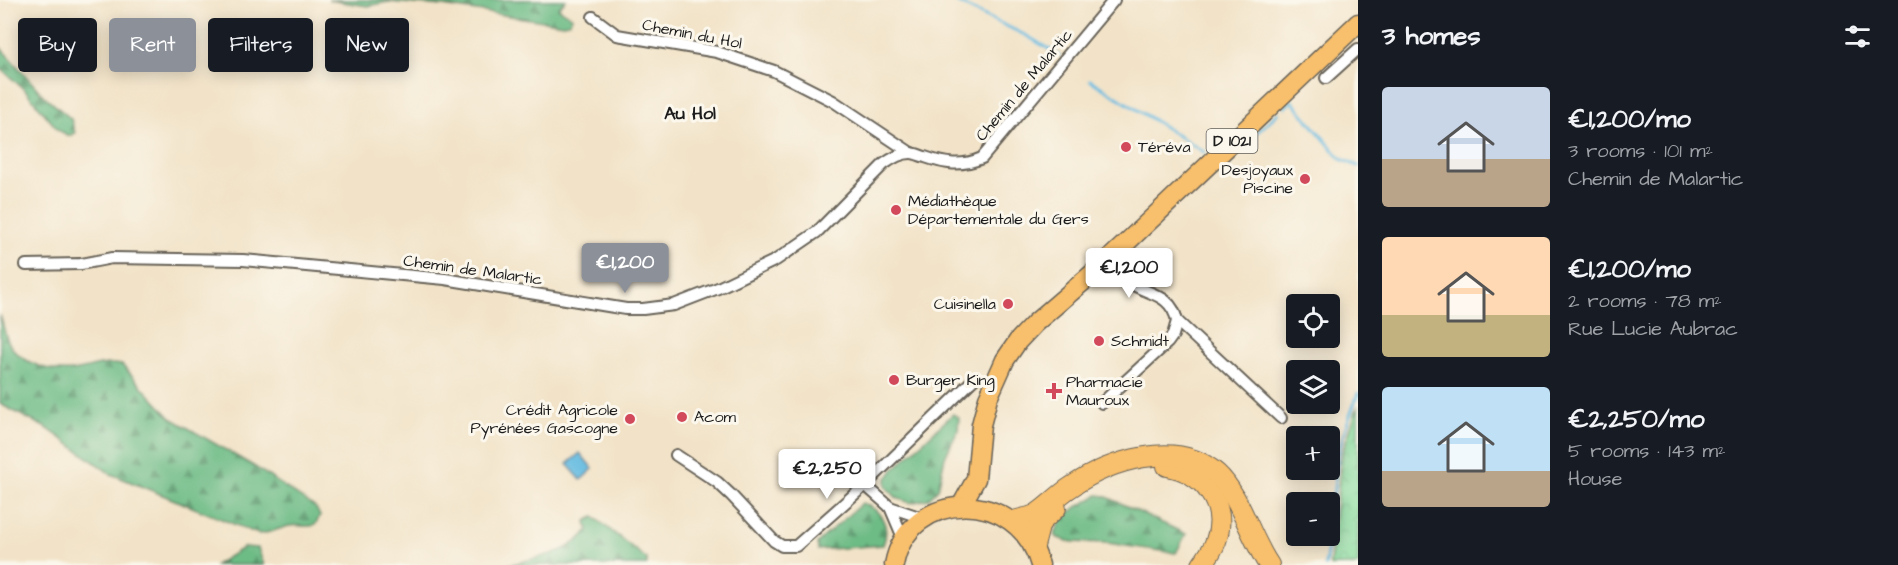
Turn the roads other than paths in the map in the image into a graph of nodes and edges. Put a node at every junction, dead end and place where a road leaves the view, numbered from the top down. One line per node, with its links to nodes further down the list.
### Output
1 (1114, 0): 6 (street, Chemin de Malartic)
2 (592, 17): 6 (street, Chemin du Hol)
3 (1358, 22): 7 (main road, D 1021)
4 (1358, 49): 5 (street)
5 (1326, 78)
6 (911, 153): 8 (street, Chemin de Malartic)
7 (1107, 261): 9 (street); 14 (main road, D 1021)
8 (26, 265)
9 (1177, 321): 11 (street); 12 (street)
10 (975, 378): 15 (street)
11 (1102, 403)
12 (1281, 418)
13 (676, 454): 15 (street)
14 (976, 479): 16 (main road, D 1021); 18 (main road, D 1021)
15 (864, 485): 17 (street)
16 (961, 506): 18 (main road); 19 (main road)
17 (890, 507): 19 (street); 21 (street)
18 (989, 509): 20 (main road)
19 (925, 519): 21 (main road)
20 (1013, 521): 22 (main road); 26 (highway)
21 (904, 540): 23 (main road)
22 (1034, 546): 24 (main road); 25 (highway)
23 (894, 565)
24 (1040, 565)
25 (1202, 565)
26 (1269, 565)

